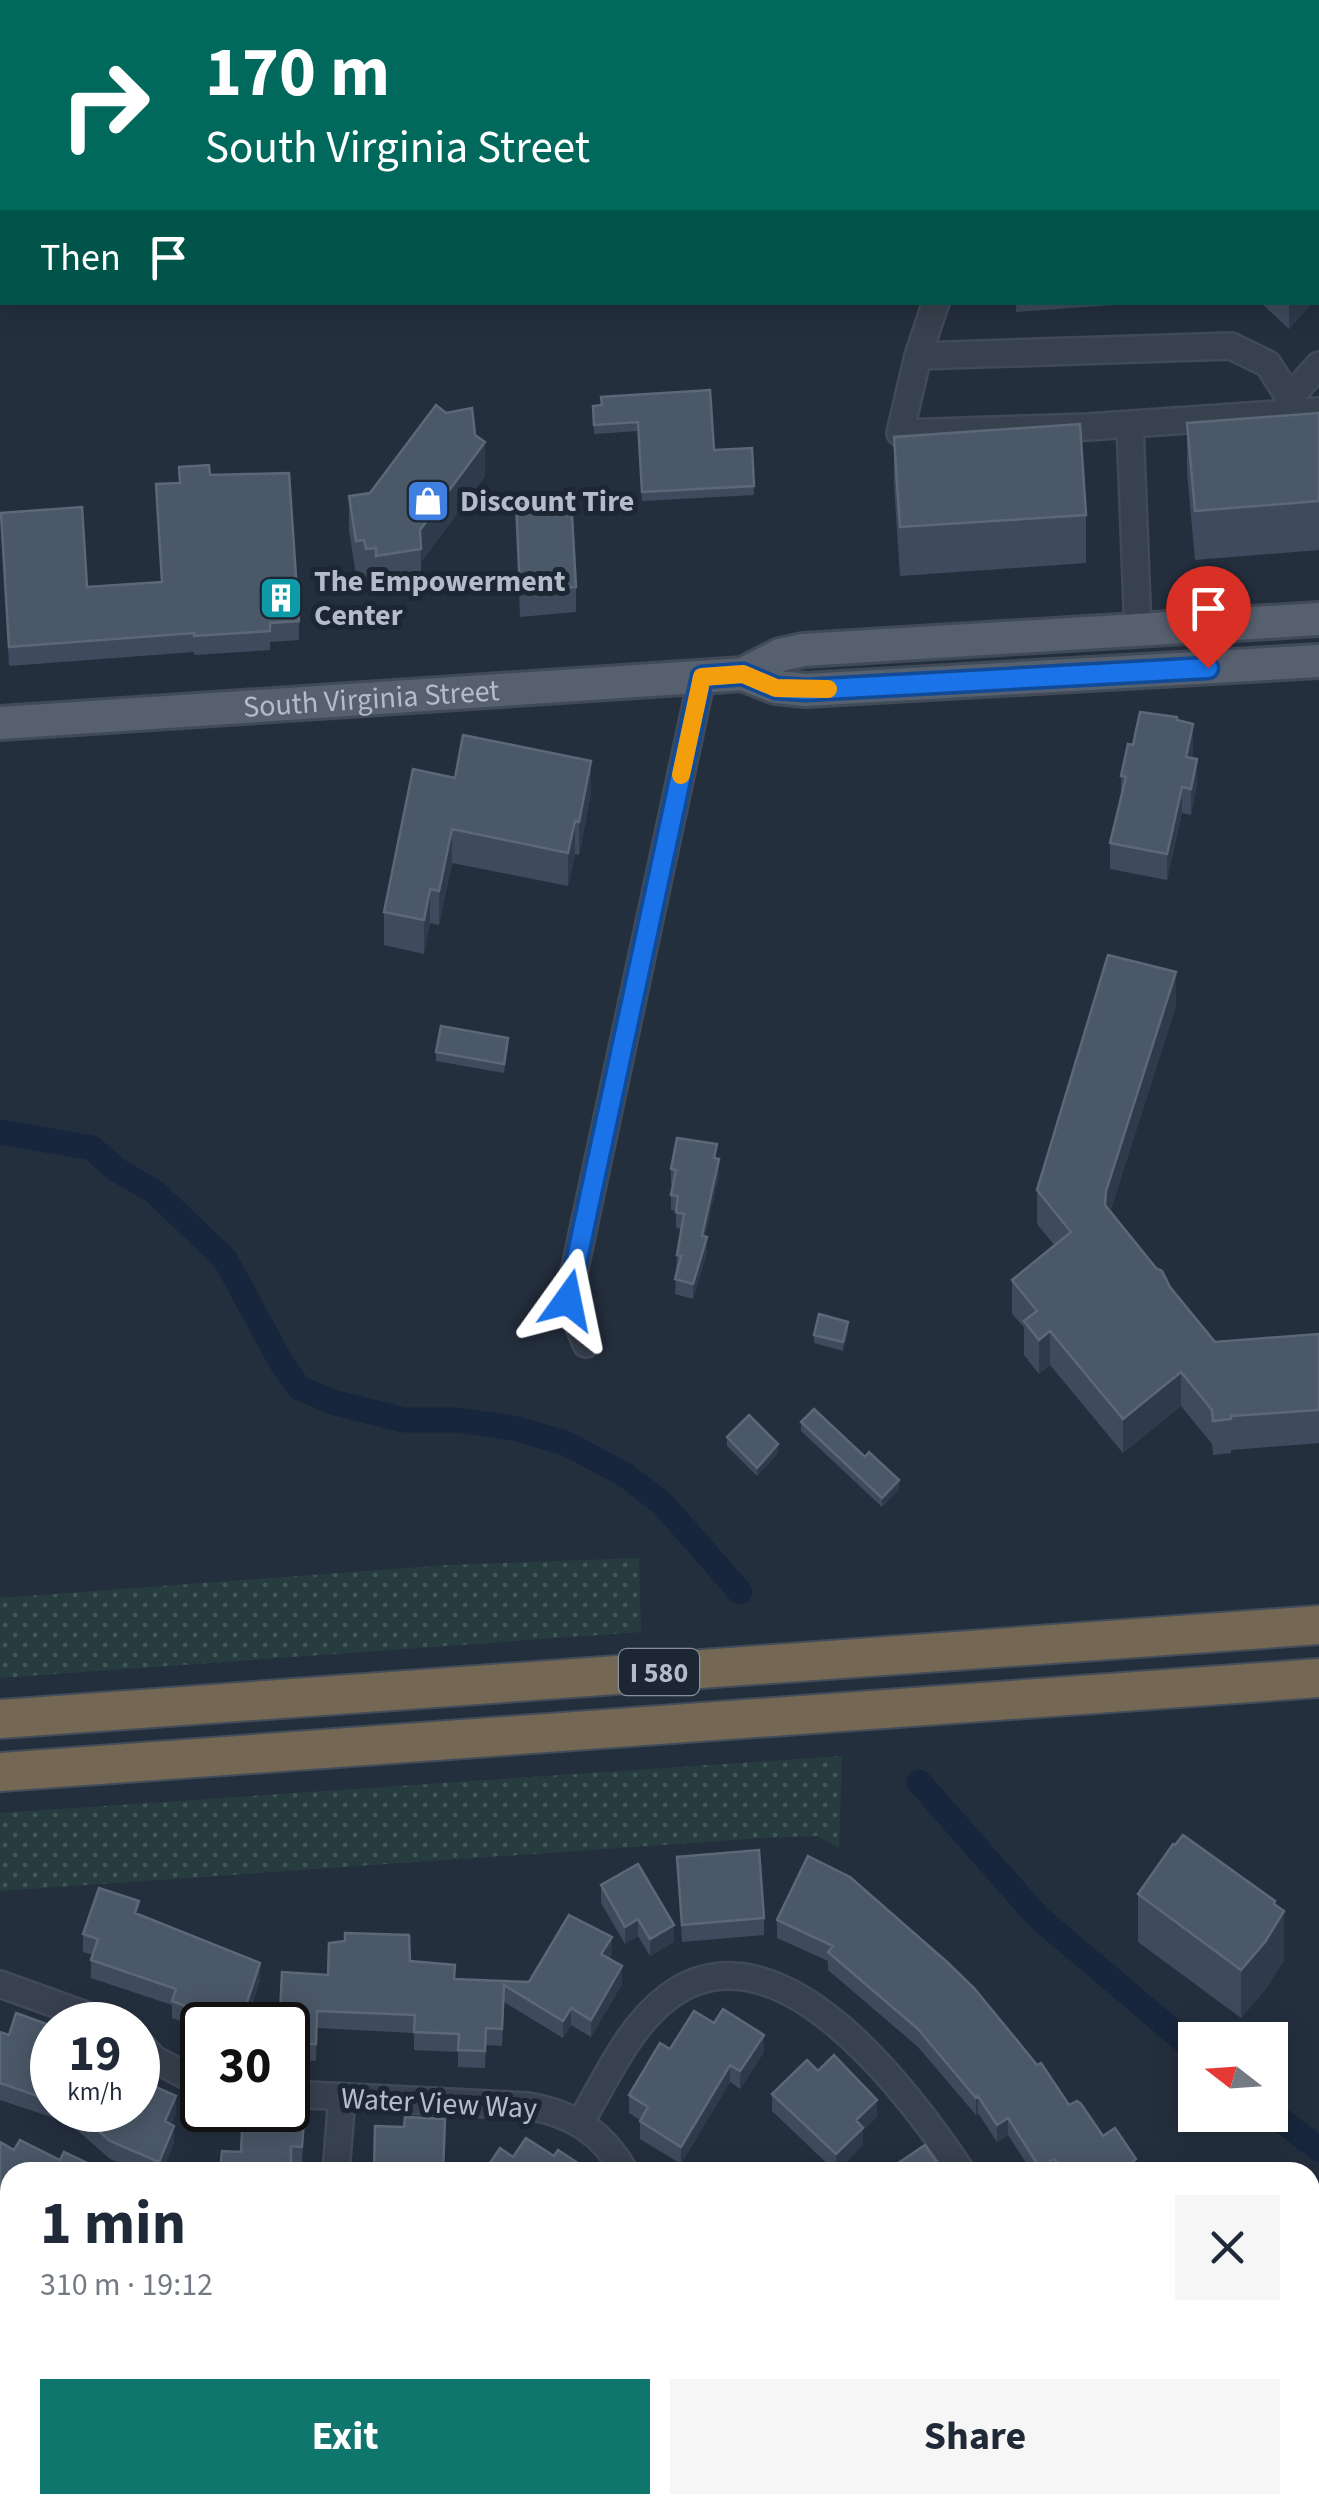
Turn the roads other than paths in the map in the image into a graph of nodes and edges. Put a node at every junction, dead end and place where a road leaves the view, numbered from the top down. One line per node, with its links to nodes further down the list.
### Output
1 (935, 305): 2 (street)
2 (918, 356): 4 (street); 5 (street)
3 (1319, 365): 4 (street)
4 (1303, 406): 5 (street)
5 (1130, 424): 7 (street)
6 (1319, 619): 7 (main road, South Virginia Street)
7 (1138, 631): 9 (main road, South Virginia Street)
8 (1319, 660): 9 (main road, South Virginia Street)
9 (743, 674): 10 (main road, South Virginia Street)
10 (702, 677): 11 (main road, South Virginia Street); 12 (street)
11 (0, 723)
12 (586, 1344)
13 (1319, 1625): 15 (highway, I 580)
14 (1319, 1678): 16 (highway, I 580)
15 (0, 1720)
16 (0, 1772)
17 (0, 1984): 18 (street)
18 (50, 2002)
19 (310, 2095): 20 (street, Water View Way)
20 (342, 2097): 21 (street, Water View Way); 22 (street)
21 (581, 2121): 23 (street, Water View Way); 24 (street)
22 (337, 2162)
23 (618, 2162)
24 (955, 2162)

